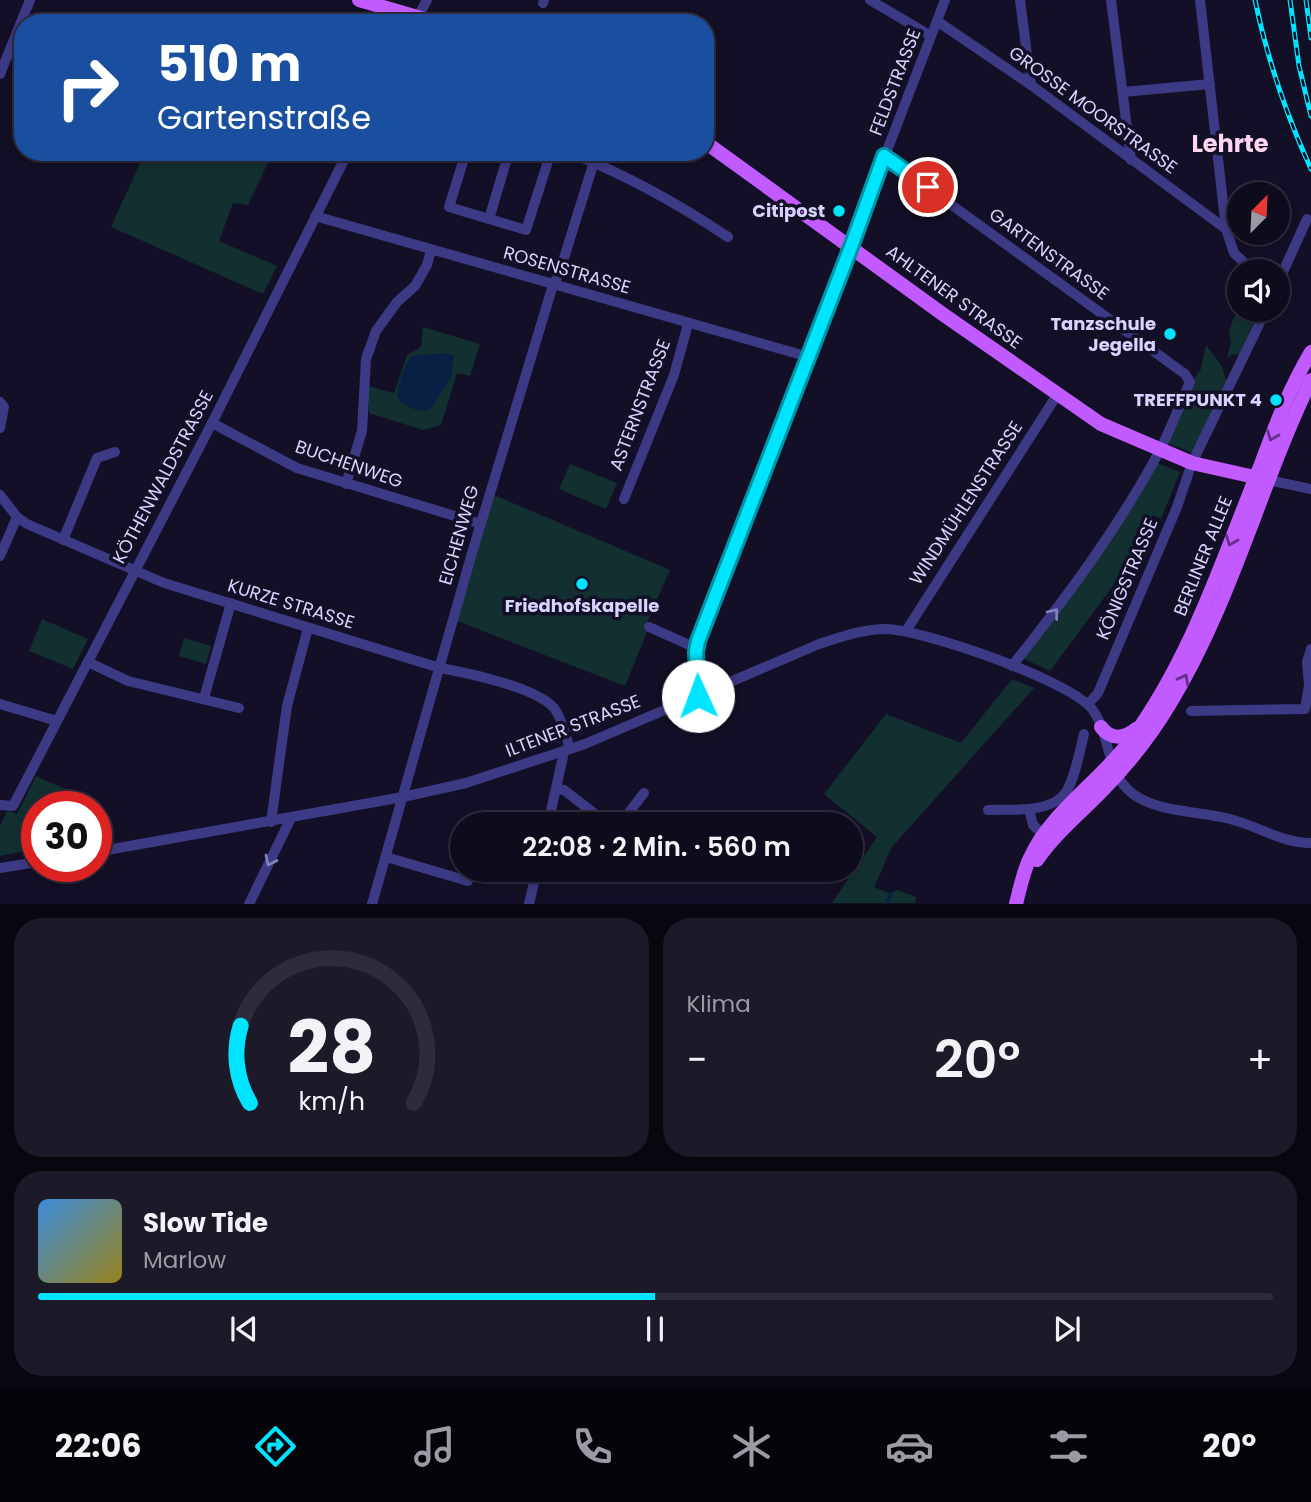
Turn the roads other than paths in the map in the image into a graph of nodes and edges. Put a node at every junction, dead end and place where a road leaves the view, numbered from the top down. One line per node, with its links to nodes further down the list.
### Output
1 (359, 0): 7 (main road)
2 (870, 0): 9 (street)
3 (946, 0): 8 (street, FELDSTRASSE)
4 (1020, 0): 12 (street)
5 (1111, 0): 14 (street)
6 (1200, 0): 13 (street)
7 (400, 14)
8 (937, 21): 9 (street, FELDSTRASSE); 12 (street, GROSSE MOORSTRASSE)
9 (931, 36): 16 (street, FELDSTRASSE)
10 (14, 39): 11 (street)
11 (0, 74)
12 (1031, 85): 17 (street, GROSSE MOORSTRASSE)
13 (1210, 85): 14 (street); 27 (street)
14 (1123, 92): 17 (street)
15 (714, 148): 29 (main road, AHLTENER STRASSE)
16 (884, 156): 29 (street, FELDSTRASSE); 42 (street, GARTENSTRASSE)
17 (1130, 160): 27 (street, GROSSE MOORSTRASSE)
18 (343, 161): 24 (street, KÖTHENWALDSTRASSE)
19 (463, 161): 25 (street)
20 (506, 161): 25 (street)
21 (548, 161): 25 (street)
22 (594, 161): 32 (street, EICHENWEG)
23 (602, 161): 28 (street)
24 (315, 216): 30 (street, ROSENSTRASSE); 40 (street, KÖTHENWALDSTRASSE)
25 (489, 219)
26 (1307, 219): 31 (street)
27 (1227, 229)
28 (728, 237)
29 (851, 247): 36 (street, FELDSTRASSE); 38 (main road, AHLTENER STRASSE)
30 (431, 250): 32 (street, ROSENSTRASSE); 46 (street)
31 (1289, 259)
32 (553, 285): 34 (street, ROSENSTRASSE); 51 (street, EICHENWEG)
33 (1260, 322): 44 (street, KÖNIGSTRASSE)
34 (688, 324): 36 (street, ROSENSTRASSE); 49 (street, ASTERNSTRASSE)
35 (1311, 352): 45 (main road, BERLINER ALLEE, one-way to 45)
36 (809, 358): 59 (street, FELDSTRASSE)
37 (1311, 380): 45 (main road, BERLINER ALLEE)
38 (1057, 395): 42 (main road, AHLTENER STRASSE); 58 (street, WINDMÜHLENSTRASSE)
39 (0, 402): 41 (street)
40 (212, 423): 46 (street, BUCHENWEG); 54 (street, KÖTHENWALDSTRASSE)
41 (0, 428)
42 (1160, 450): 44 (main road, AHLTENER STRASSE); 62 (street, one-way to 42)
43 (115, 452): 52 (street)
44 (1192, 463): 45 (main road, AHLTENER STRASSE); 67 (street, KÖNIGSTRASSE)
45 (1261, 479): 47 (street); 70 (main road, BERLINER ALLEE, one-way to 70); 75 (main road, BERLINER ALLEE, one-way to 45)
46 (346, 484): 51 (street, BUCHENWEG)
47 (1311, 489)
48 (0, 495): 50 (street)
49 (624, 499)
50 (17, 517): 52 (street, KURZE STRASSE); 53 (street)
51 (481, 524): 63 (street, EICHENWEG)
52 (64, 540): 54 (street, KURZE STRASSE)
53 (0, 556)
54 (134, 569): 55 (street, KURZE STRASSE); 61 (street, KÖTHENWALDSTRASSE)
55 (231, 603): 57 (street, KURZE STRASSE); 65 (street)
56 (649, 627): 59 (street)
57 (309, 628): 63 (street, KURZE STRASSE); 86 (street)
58 (906, 631): 62 (street, ILTENER STRASSE); 64 (street, ILTENER STRASSE)
59 (696, 648): 64 (street, FELDSTRASSE)
60 (1311, 650): 69 (street)
61 (88, 662): 65 (street); 71 (street, KÖTHENWALDSTRASSE)
62 (1012, 666): 67 (street, ILTENER STRASSE)
63 (440, 668): 74 (street, KURZE STRASSE); 78 (street, EICHENWEG)
64 (698, 696): 74 (street, ILTENER STRASSE)
65 (204, 698): 68 (street)
66 (0, 704): 71 (street)
67 (1088, 704): 72 (street, ILTENER STRASSE)
68 (239, 708)
69 (1191, 710)
70 (1146, 719): 72 (main road); 75 (main road, BERLINER ALLEE)
71 (57, 721): 79 (street, KÖTHENWALDSTRASSE)
72 (1101, 727): 75 (street, ILTENER STRASSE)
73 (1084, 734): 80 (street)
74 (567, 750): 76 (street); 78 (street, ILTENER STRASSE)
75 (1115, 769): 87 (main road); 88 (street)
76 (557, 789): 82 (street); 83 (street)
77 (644, 793): 84 (street)
78 (403, 797): 85 (street, ILTENER STRASSE); 90 (street, EICHENWEG)
79 (0, 805)
80 (1029, 809): 81 (street); 87 (street)
81 (988, 810)
82 (551, 812)
83 (592, 812)
84 (629, 812)
85 (291, 818): 86 (street, ILTENER STRASSE); 97 (street, one-way to 97)
86 (271, 822): 89 (street, ILTENER STRASSE)
87 (1047, 839): 95 (main road)
88 (1311, 843)
89 (112, 849)
90 (386, 857): 93 (street); 98 (street, EICHENWEG)
91 (21, 865): 92 (street)
92 (0, 868)
93 (450, 876)
94 (534, 882): 96 (street)
95 (1017, 901)
96 (529, 903)
97 (249, 904)
98 (372, 904)

